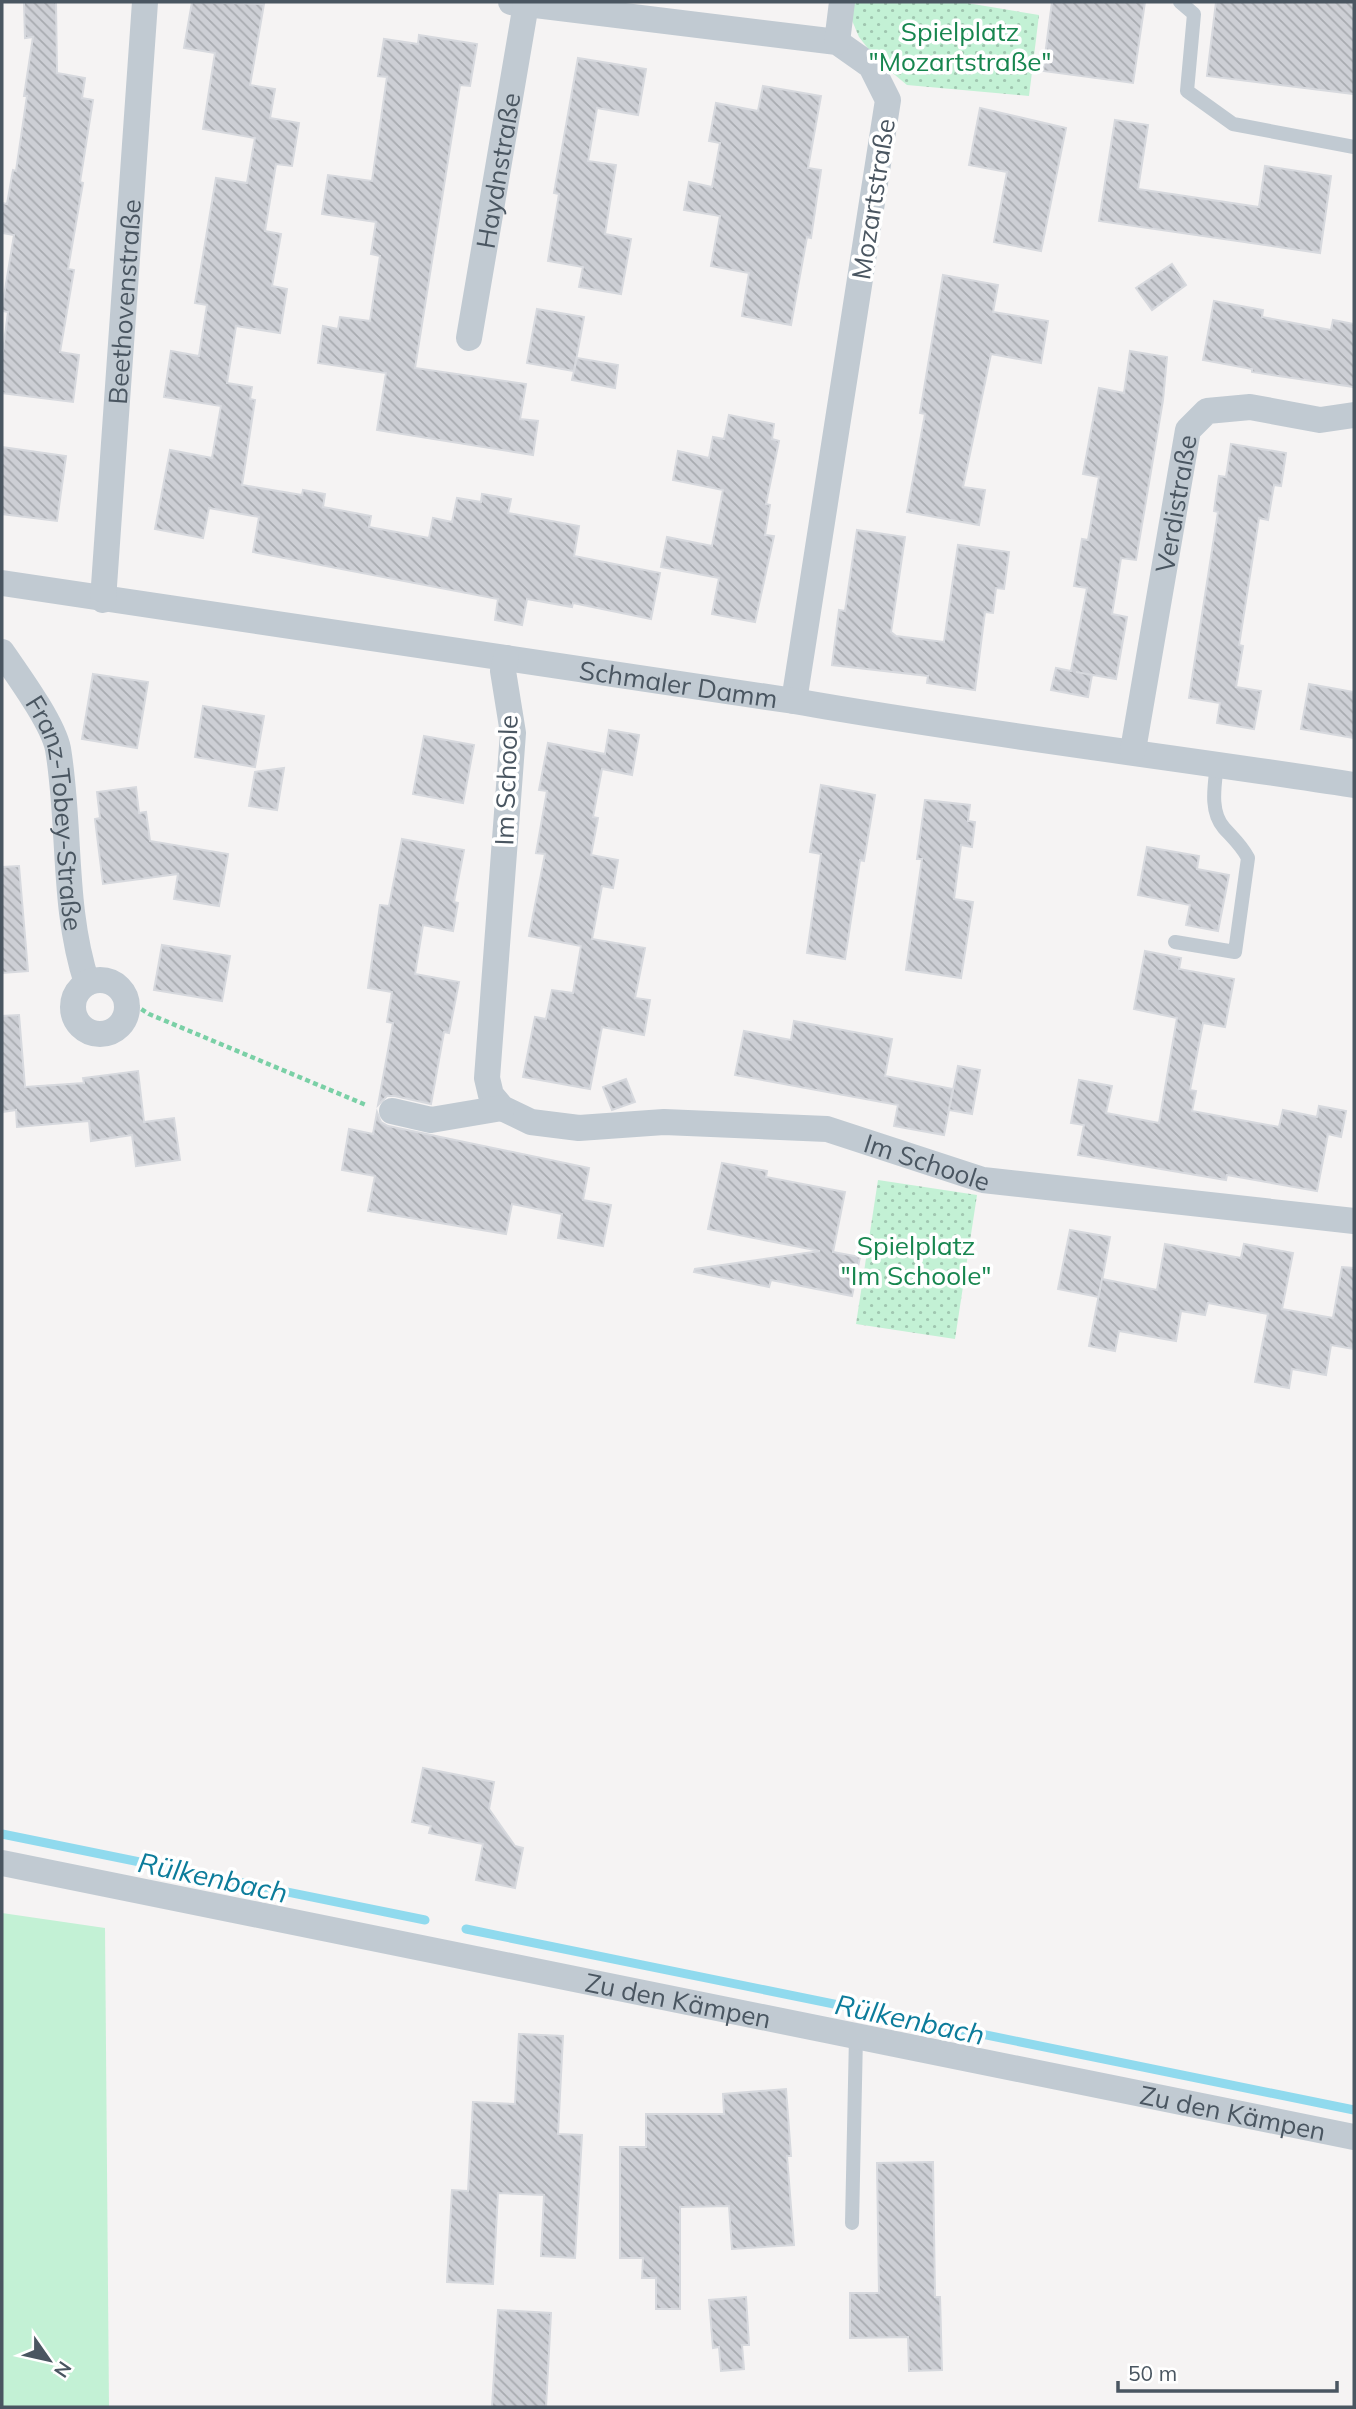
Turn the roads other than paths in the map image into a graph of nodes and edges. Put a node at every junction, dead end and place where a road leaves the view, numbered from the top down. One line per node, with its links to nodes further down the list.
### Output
1 (145, 2): 10 (street, Beethovenstraße)
2 (842, 2): 5 (street)
3 (1180, 2): 6 (lane)
4 (518, 3): 5 (street, Mozartstraße); 7 (street, Haydnstraße)
5 (837, 42): 13 (street, Mozartstraße)
6 (1354, 147)
7 (469, 338)
8 (1354, 415): 14 (street, Verdistraße)
9 (2, 583): 10 (street, Schmaler Damm)
10 (103, 600): 12 (street, Schmaler Damm)
11 (2, 652): 18 (street, Franz-Tobey-Straße)
12 (506, 658): 13 (street, Schmaler Damm); 19 (street, Im Schoole)
13 (794, 701): 14 (street, Schmaler Damm)
14 (1133, 750): 15 (street, Schmaler Damm)
15 (1217, 764): 16 (street, Schmaler Damm); 17 (lane)
16 (1354, 785)
17 (1175, 942)
18 (86, 983): 18 (street)
19 (502, 1108): 20 (street); 21 (street, Im Schoole)
20 (392, 1111)
21 (1354, 1221)
22 (2, 1863): 23 (street, Zu den Kämpen)
23 (856, 2036): 24 (street, Zu den Kämpen); 25 (lane)
24 (1354, 2137)
25 (852, 2223)

